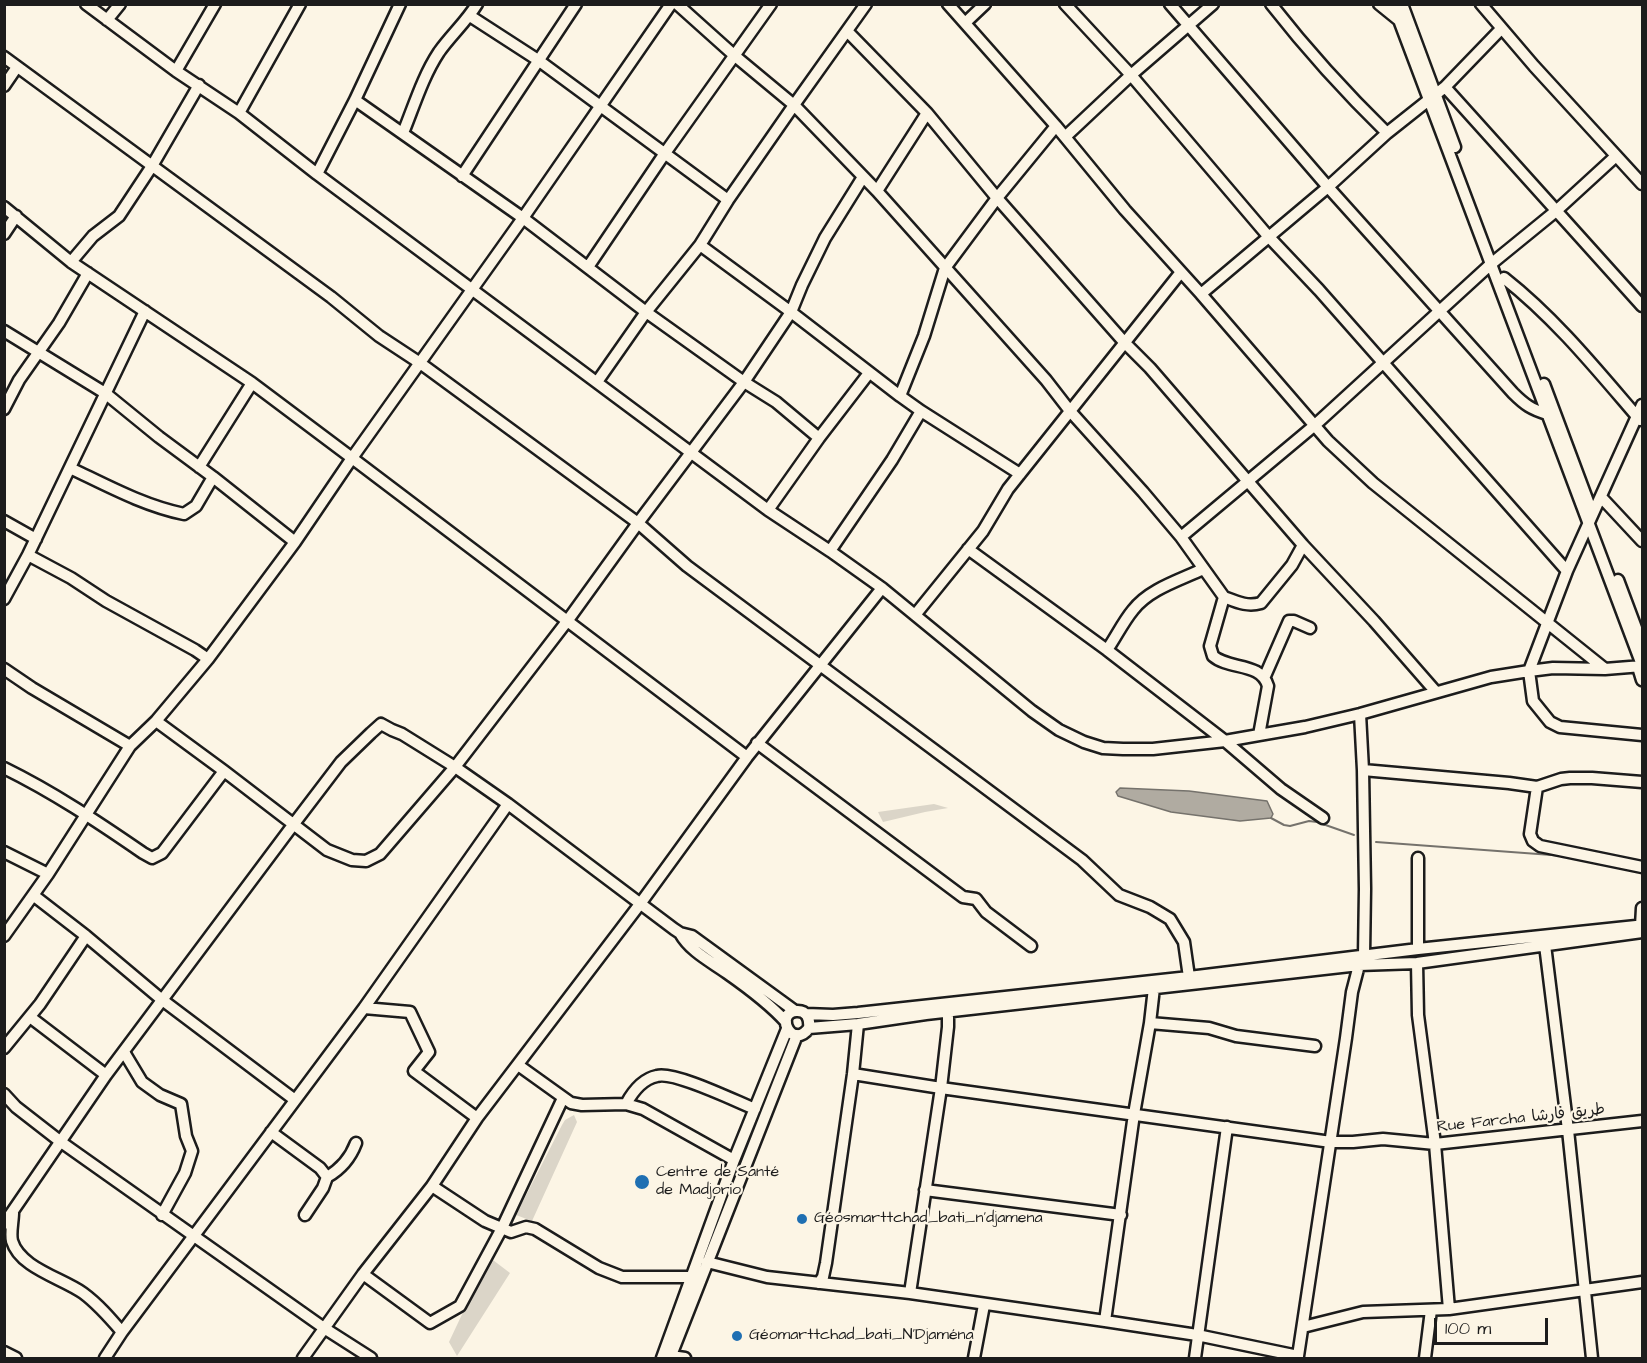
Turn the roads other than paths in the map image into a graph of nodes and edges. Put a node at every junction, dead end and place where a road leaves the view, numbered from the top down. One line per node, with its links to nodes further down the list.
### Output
1 (86, 4): 23 (street)
2 (120, 4): 23 (street)
3 (214, 4): 33 (street)
4 (300, 4): 42 (street)
5 (400, 4): 39 (street)
6 (477, 4): 22 (street)
7 (576, 4): 31 (street)
8 (670, 4): 41 (street)
9 (677, 4): 29 (street)
10 (771, 4): 29 (street)
11 (867, 4): 28 (street)
12 (948, 4): 25 (street)
13 (985, 4): 25 (street)
14 (1065, 4): 34 (street)
15 (1170, 4): 26 (street)
16 (1213, 4): 26 (street)
17 (1271, 4): 46 (street)
18 (1379, 4): 24 (street)
19 (1393, 4): 24 (street)
20 (1402, 4): 38 (street)
21 (1481, 4): 27 (street)
22 (470, 16): 31 (street); 45 (street)
23 (107, 20): 33 (street)
24 (1400, 21): 38 (street)
25 (964, 23): 44 (street)
26 (1189, 26): 34 (street); 55 (street)
27 (1501, 29): 37 (street); 49 (street)
28 (848, 32): 40 (street); 43 (street)
29 (735, 56): 40 (street); 48 (street)
30 (4, 57): 32 (street)
31 (538, 60): 41 (street); 52 (street)
32 (17, 67): 36 (street); 50 (street)
33 (176, 71): 35 (street)
34 (1131, 75): 47 (street); 64 (street)
35 (199, 85): 42 (street); 50 (street)
36 (4, 86)
37 (1445, 87): 38 (street); 60 (street)
38 (1432, 96): 46 (street); 67 (street)
39 (355, 100): 45 (street); 51 (street)
40 (794, 105): 53 (street); 58 (street)
41 (600, 107): 48 (street); 62 (street)
42 (239, 113): 51 (street)
43 (927, 113): 56 (street); 57 (street)
44 (1056, 126): 47 (street); 57 (street)
45 (403, 133): 52 (street)
46 (1387, 133): 55 (street)
47 (1065, 137): 70 (street)
48 (665, 153): 58 (street); 68 (street)
49 (1616, 156): 54 (street); 60 (street)
50 (152, 166): 66 (street); 83 (street)
51 (317, 174): 73 (street)
52 (462, 176): 62 (street)
53 (863, 177): 56 (street); 79 (street)
54 (1642, 184)
55 (1328, 188): 64 (street); 77 (street)
56 (877, 191): 69 (street)
57 (997, 198): 69 (street); 81 (street)
58 (728, 200): 65 (street)
59 (4, 207): 61 (street)
60 (1556, 211): 67 (street); 75 (street)
61 (16, 216): 63 (street); 66 (street)
62 (523, 218): 68 (street); 73 (street)
63 (4, 234)
64 (1268, 236): 74 (street); 84 (street)
65 (700, 245): 78 (street); 79 (street)
66 (71, 262): 71 (street)
67 (1494, 262): 72 (street); 77 (street); 95 (street)
68 (588, 267): 78 (street)
69 (945, 268): 90 (street); 94 (street)
70 (1181, 272): 74 (street); 81 (street)
71 (88, 273): 76 (street); 82 (street)
72 (1504, 278): 96 (street); 108 (street)
73 (472, 288): 83 (street); 86 (street)
74 (1201, 294): 97 (street)
75 (1642, 306)
76 (144, 311): 88 (street); 89 (street)
77 (1440, 311): 84 (street); 95 (street)
78 (646, 312): 86 (street); 87 (street)
79 (792, 312): 85 (street); 87 (street)
80 (4, 331): 82 (street)
81 (1124, 342): 94 (street); 105 (street)
82 (38, 353): 89 (street); 92 (street)
83 (420, 363): 100 (street); 110 (street)
84 (1383, 363): 97 (street); 120 (street)
85 (869, 373): 90 (street); 98 (street)
86 (597, 382): 99 (street)
87 (744, 382): 98 (street); 99 (street)
88 (252, 383): 100 (street); 101 (street)
89 (105, 393): 101 (street); 102 (street)
90 (900, 396): 93 (street)
91 (1642, 405): 96 (street)
92 (4, 409)
93 (921, 411): 103 (street); 117 (street)
94 (1070, 411): 103 (street); 111 (street)
95 (1547, 414): 108 (street)
96 (1640, 420): 106 (street)
97 (1315, 425): 105 (street); 126 (street)
98 (819, 438): 107 (street)
99 (692, 452): 107 (street); 110 (street)
100 (352, 458): 114 (street); 125 (street)
101 (199, 467): 104 (street)
102 (70, 468): 104 (street); 112 (street)
103 (1020, 474): 116 (street)
104 (213, 477): 114 (street)
105 (1247, 481): 111 (street); 115 (street)
106 (1601, 497): 108 (street); 113 (street)
107 (768, 510): 117 (street)
108 (1591, 519): 120 (street); 128 (street); 132 (street)
109 (4, 521): 112 (street)
110 (638, 523): 125 (street); 131 (street)
111 (1181, 537): 119 (street)
112 (36, 539): 118 (street)
113 (1642, 541)
114 (295, 542): 130 (street)
115 (1303, 545): 122 (street); 138 (street)
116 (968, 549): 124 (street); 129 (street)
117 (830, 551): 121 (street)
118 (28, 555): 123 (street); 130 (street)
119 (1203, 569): 122 (street); 129 (street)
120 (1567, 571): 126 (street)
121 (882, 588): 124 (street); 131 (street)
122 (1224, 597): 136 (street)
123 (4, 599)
124 (915, 615): 143 (street)
125 (568, 620): 146 (street); 147 (street)
126 (1547, 623): 134 (street); 135 (street)
127 (1310, 628): 136 (street)
128 (1642, 645)
129 (1107, 650): 143 (street)
130 (208, 659): 140 (street)
131 (820, 664): 144 (street); 173 (street)
132 (1641, 666): 134 (street); 137 (street)
133 (4, 669): 145 (street)
134 (1605, 669): 135 (street)
135 (1529, 670): 138 (street); 142 (street)
136 (1265, 676): 141 (street)
137 (1642, 680)
138 (1436, 692): 139 (street)
139 (1360, 714): 141 (street); 149 (street)
140 (156, 721): 145 (street); 150 (street)
141 (1259, 735): 143 (street)
142 (1642, 735)
143 (1225, 741): 155 (street)
144 (757, 743): 146 (street); 169 (street)
145 (130, 746): 154 (street)
146 (747, 757): 162 (street)
147 (455, 767): 153 (street); 156 (street); 156 (street)
148 (4, 768): 154 (street)
149 (1363, 770): 152 (street); 171 (street)
150 (224, 771): 154 (street); 156 (street)
151 (1642, 782): 152 (street)
152 (1537, 787): 159 (street)
153 (508, 804): 162 (street); 177 (street)
154 (86, 813): 160 (street)
155 (1323, 818)
156 (292, 825): 175 (street)
157 (4, 852): 160 (street)
158 (1418, 858): 170 (street)
159 (1642, 867)
160 (48, 874): 161 (street)
161 (33, 896): 166 (street); 167 (street)
162 (640, 904): 165 (street); 187 (street)
163 (1642, 908): 164 (street)
164 (1642, 928): 168 (street); 170 (street)
165 (680, 933): 178 (street); 183 (street)
166 (4, 936)
167 (86, 936): 175 (street); 179 (street)
168 (1545, 945): 172 (street); 200 (street)
169 (1031, 946)
170 (1418, 949): 171 (street)
171 (1361, 960): 172 (street); 173 (street); 174 (street); 203 (street)
172 (1417, 963): 205 (street)
173 (1189, 977): 176 (street)
174 (1154, 988): 176 (street); 180 (street)
175 (161, 999): 186 (street); 193 (street)
176 (948, 1007): 178 (street); 181 (street); 190 (street)
177 (364, 1008): 193 (street); 197 (street)
178 (800, 1012): 182 (street); 183 (street)
179 (30, 1017): 185 (street); 189 (street)
180 (1150, 1023): 184 (street); 196 (street)
181 (858, 1024): 182 (street); 188 (street)
182 (809, 1028): 183 (street)
183 (790, 1029): 195 (street); 217 (street)
184 (1315, 1046)
185 (4, 1048)
186 (124, 1052): 189 (street); 211 (street)
187 (518, 1065): 192 (street); 197 (street)
188 (853, 1074): 190 (street, Rue Farcha طريق فارشا); 221 (street)
189 (106, 1075): 202 (street)
190 (941, 1088): 196 (street, Rue Farcha طريق فارشا); 209 (street)
191 (4, 1094): 202 (street)
192 (563, 1098): 194 (street); 215 (street)
193 (295, 1100): 201 (street)
194 (626, 1104): 195 (street); 206 (street)
195 (755, 1109): 206 (street)
196 (1134, 1114): 199 (street, Rue Farcha طريق فارشا); 213 (street)
197 (477, 1118): 208 (street)
198 (1642, 1121): 200 (street, Rue Farcha طريق فارشا)
199 (1227, 1128): 203 (street, Rue Farcha طريق فارشا); 231 (street)
200 (1568, 1130): 205 (street, Rue Farcha طريق فارشا); 222 (street)
201 (272, 1132): 207 (street); 216 (street)
202 (61, 1142): 210 (street); 211 (street)
203 (1331, 1142): 205 (street, Rue Farcha طريق فارشا); 229 (street)
204 (356, 1143): 207 (street)
205 (1436, 1144): 225 (street)
206 (734, 1160): 219 (street)
207 (327, 1177): 212 (street)
208 (432, 1186): 215 (street); 218 (street)
209 (925, 1190): 213 (street); 223 (street)
210 (13, 1213): 214 (street); 230 (street)
211 (162, 1215): 216 (street)
212 (305, 1215)
213 (1121, 1215): 227 (street)
214 (4, 1224)
215 (502, 1228): 218 (street); 219 (street)
216 (193, 1237): 228 (street); 230 (street)
217 (707, 1262): 221 (street); 234 (street)
218 (363, 1274): 228 (street)
219 (692, 1277): 234 (street)
220 (1642, 1282): 222 (street)
221 (819, 1283): 223 (street)
222 (1584, 1289): 225 (street); 243 (street)
223 (910, 1293): 224 (street)
224 (984, 1305): 227 (street); 240 (street)
225 (1449, 1309): 226 (street)
226 (1431, 1310): 229 (street); 242 (street)
227 (1105, 1321): 231 (street)
228 (324, 1328): 237 (street); 238 (street)
229 (1303, 1328): 233 (street)
230 (122, 1332): 236 (street)
231 (1197, 1335): 233 (street); 241 (street)
232 (4, 1352): 235 (street)
233 (1298, 1357)
234 (668, 1358): 239 (street)
235 (15, 1359)
236 (105, 1359)
237 (303, 1359)
238 (371, 1359)
239 (685, 1359)
240 (974, 1359)
241 (1195, 1359)
242 (1425, 1359)
243 (1592, 1359)

